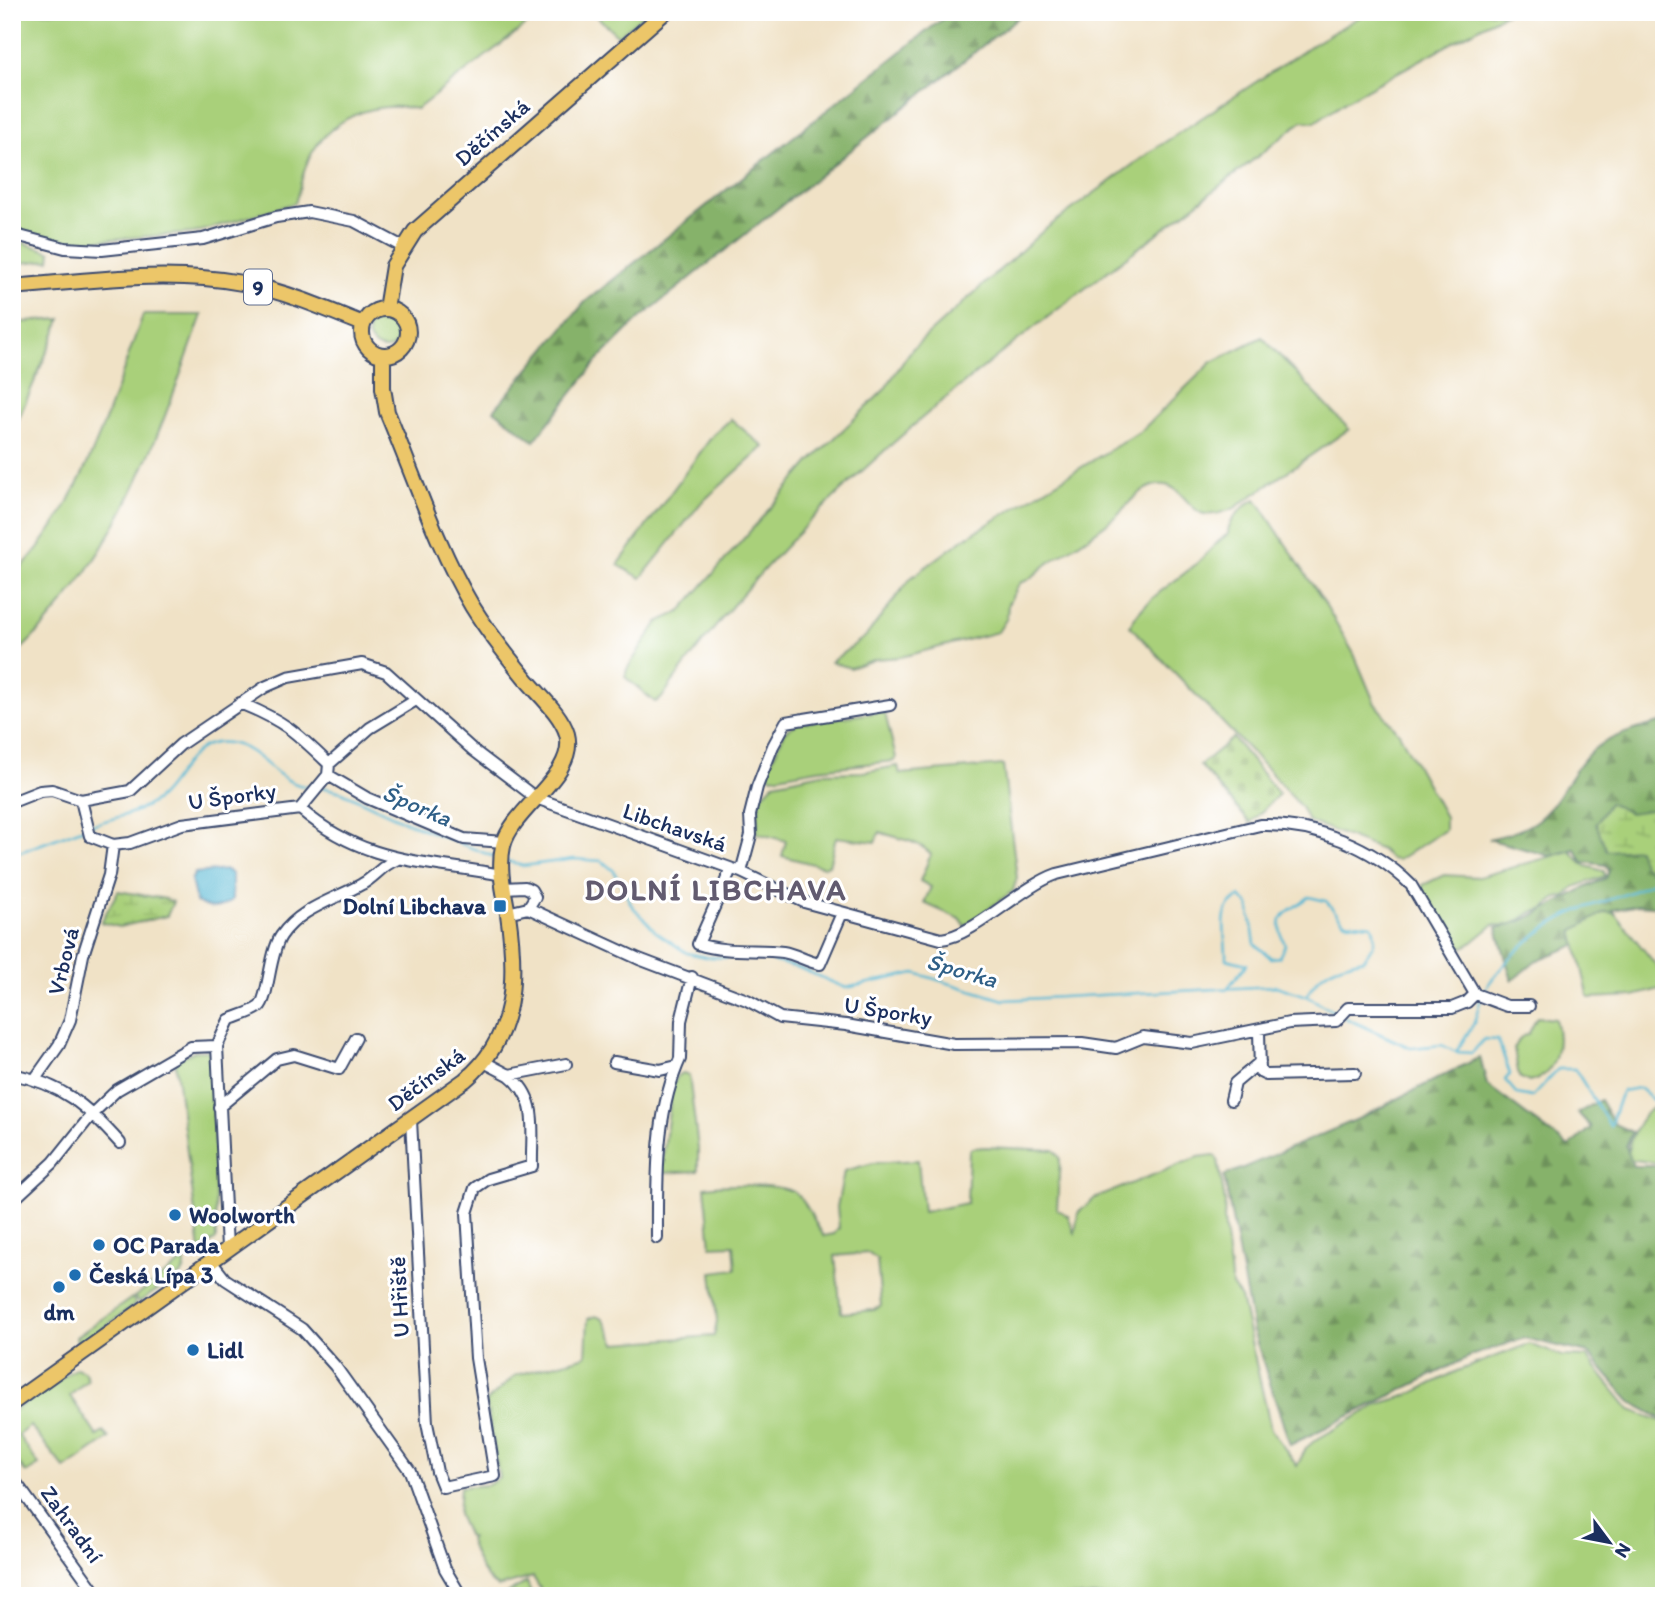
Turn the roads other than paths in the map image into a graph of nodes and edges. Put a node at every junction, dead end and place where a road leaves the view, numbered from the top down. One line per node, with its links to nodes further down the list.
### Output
1 (665, 12): 3 (main road, Děčínská)
2 (12, 234): 3 (street)
3 (403, 247): 5 (main road, Děčínská)
4 (12, 287): 6 (main road, 9)
5 (386, 309): 6 (main road); 7 (main road)
6 (363, 324): 7 (main road)
7 (383, 355): 12 (main road)
8 (416, 700): 9 (street, Libchavská); 11 (street); 12 (street, Libchavská)
9 (240, 703): 11 (street); 13 (street, Libchavská)
10 (890, 705): 19 (street)
11 (329, 769): 15 (street); 17 (street)
12 (536, 798): 17 (main road); 19 (street, Libchavská)
13 (81, 800): 14 (street, Libchavská); 16 (street)
14 (12, 802)
15 (300, 809): 16 (street, U Šporky); 18 (street, U Šporky)
16 (113, 845): 38 (street, Vrbová)
17 (503, 847): 20 (main road, Děčínská)
18 (396, 860): 20 (street, U Šporky); 29 (street)
19 (736, 871): 23 (street, Libchavská); 23 (street)
20 (502, 877): 21 (street, U Šporky); 22 (main road, Děčínská)
21 (528, 908): 22 (street); 24 (street, U Šporky)
22 (507, 913): 32 (main road, Děčínská)
23 (842, 913): 25 (street, Libchavská)
24 (692, 977): 27 (street, U Šporky); 34 (street)
25 (1479, 995): 26 (street); 27 (street, U Šporky)
26 (1529, 1006)
27 (1259, 1031): 31 (street)
28 (356, 1038): 40 (street)
29 (214, 1046): 40 (street); 41 (street)
30 (614, 1062): 34 (street)
31 (1259, 1062): 35 (street); 39 (street)
32 (486, 1063): 37 (street); 42 (main road, Děčínská)
33 (566, 1064): 37 (street)
34 (677, 1066): 45 (street)
35 (1355, 1073)
36 (12, 1074): 38 (street)
37 (509, 1075): 42 (street, U Hřiště)
38 (35, 1079): 41 (street)
39 (1231, 1100)
40 (219, 1107): 46 (street)
41 (93, 1113): 43 (street); 44 (street)
42 (411, 1119): 46 (main road, Děčínská)
43 (120, 1143)
44 (12, 1201)
45 (657, 1238)
46 (227, 1248): 47 (main road, Děčínská)
47 (210, 1260): 48 (main road, Děčínská); 51 (street)
48 (12, 1403)
49 (12, 1477): 50 (street, Zahradní)
50 (98, 1596)
51 (461, 1596)

